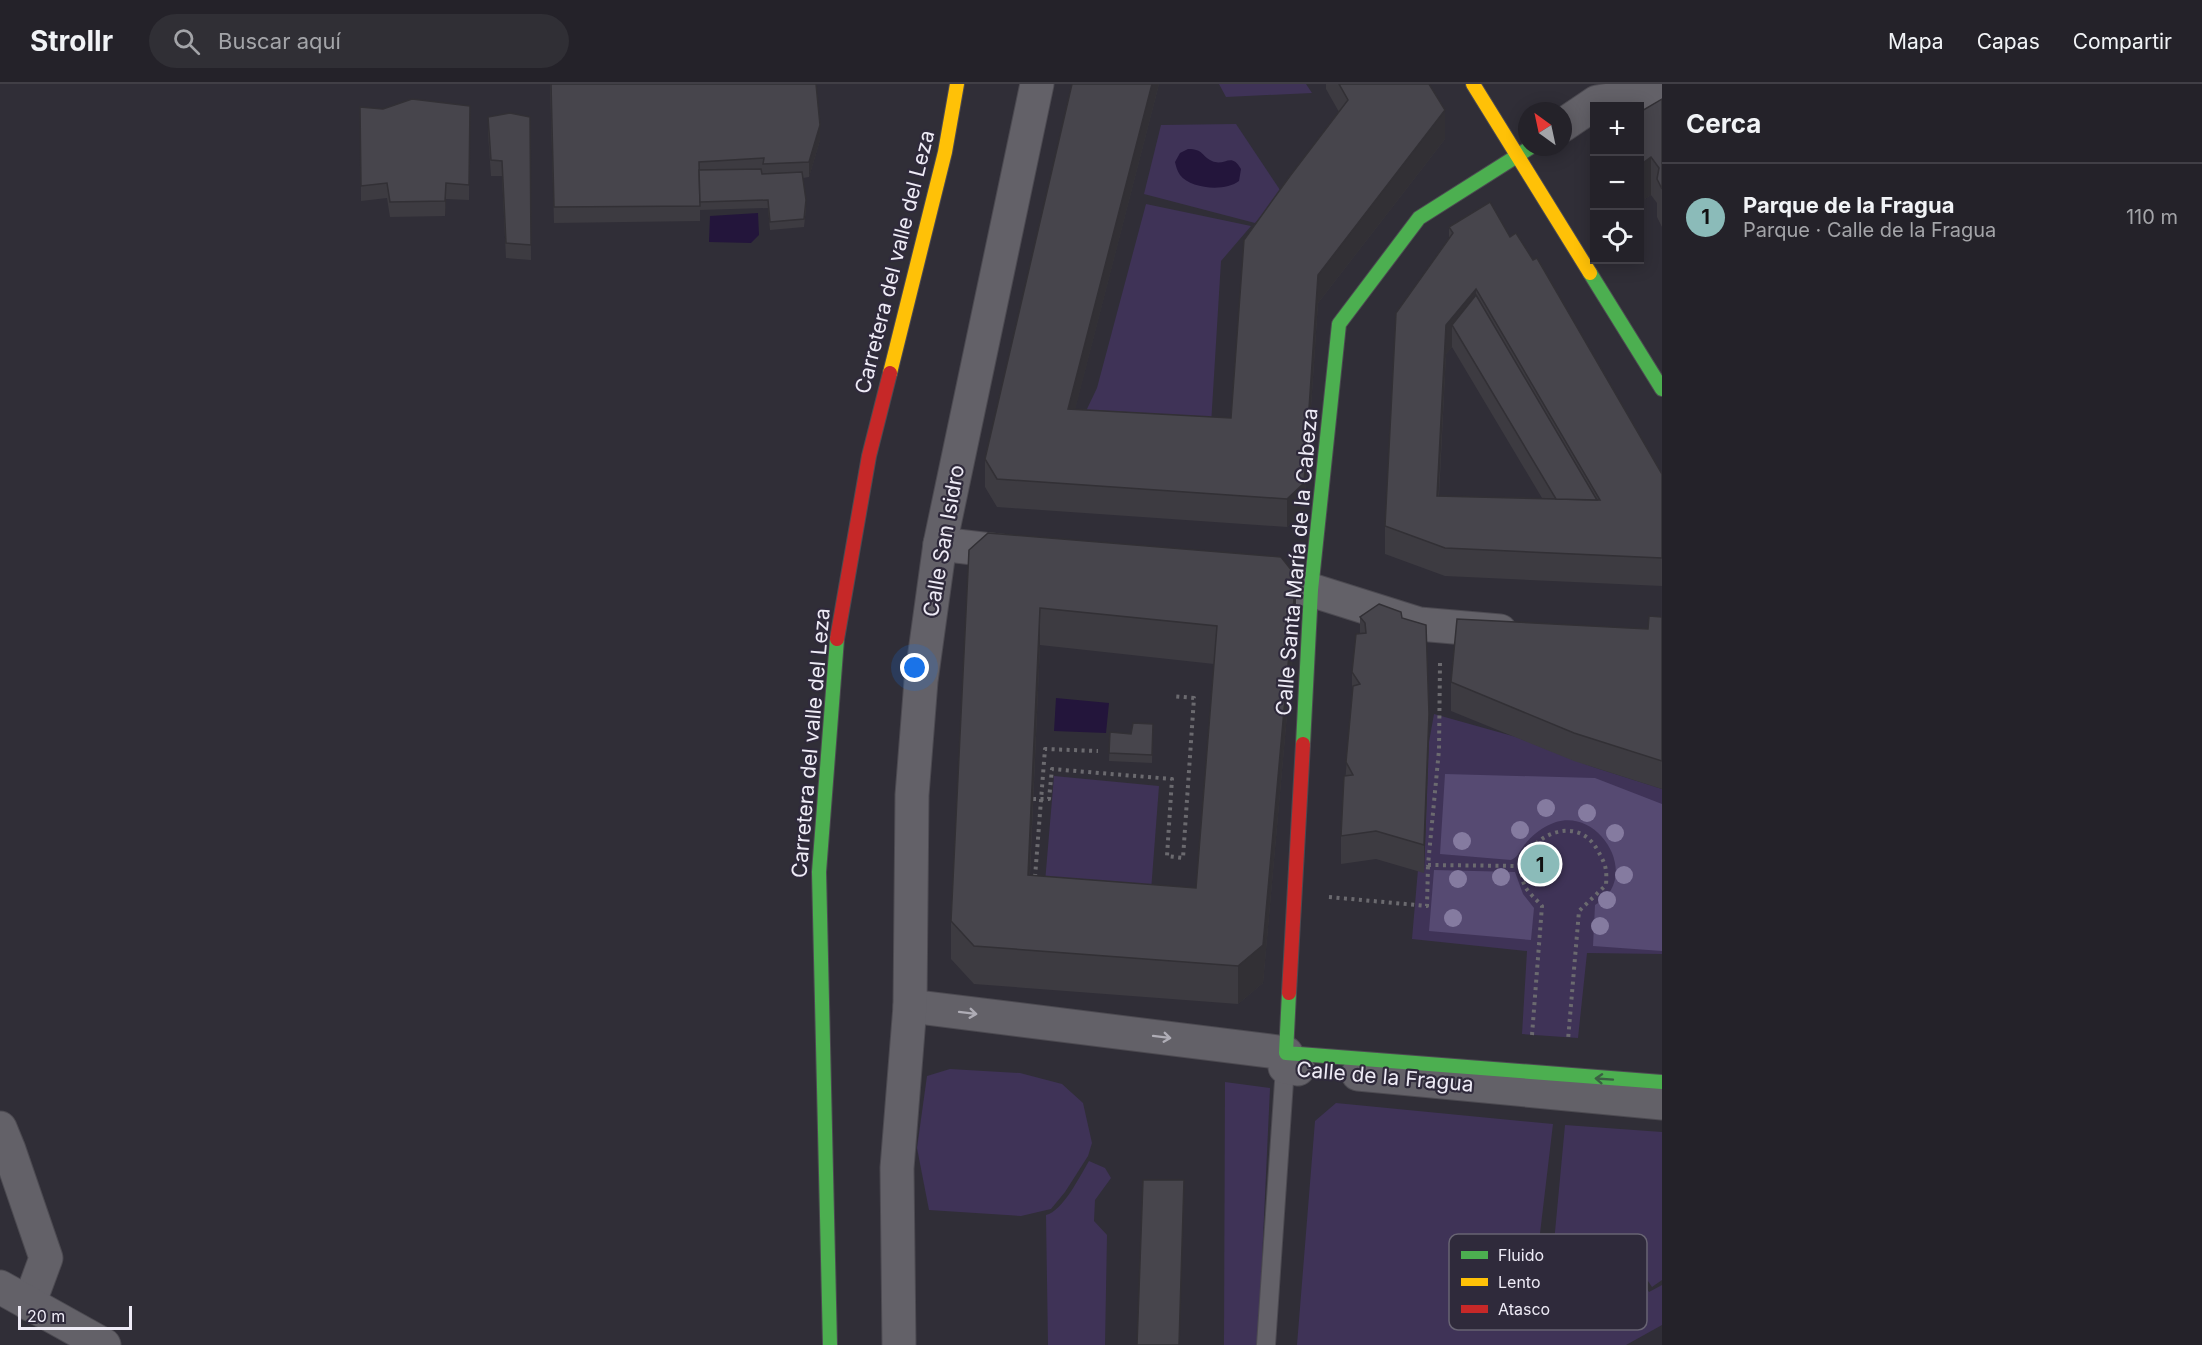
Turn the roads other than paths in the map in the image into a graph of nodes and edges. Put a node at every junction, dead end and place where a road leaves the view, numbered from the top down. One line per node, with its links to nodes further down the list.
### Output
1 (957, 84): 21 (main road, Carretera del valle del Leza)
2 (1037, 84): 8 (street, Calle San Isidro)
3 (1473, 84): 6 (main road)
4 (1662, 92): 5 (street)
5 (1572, 119)
6 (1518, 156): 7 (main road); 11 (main road, Calle Santa María de la Cabeza)
7 (1662, 389)
8 (940, 544): 9 (street); 13 (street, Calle San Isidro)
9 (1045, 557)
10 (1253, 582): 11 (street)
11 (1311, 590): 12 (street); 14 (main road, Calle Santa María de la Cabeza)
12 (1527, 631)
13 (910, 1006): 14 (street, Calle de la Fragua, one-way to 14); 22 (street, Calle San Isidro)
14 (1285, 1060): 15 (main road, one-way to 14); 16 (street, Calle de la Fragua); 23 (lane)
15 (1662, 1082)
16 (1662, 1103)
17 (0, 1128): 19 (street)
18 (0, 1287): 19 (street)
19 (29, 1304): 20 (street)
20 (104, 1345)
21 (830, 1345)
22 (899, 1345)
23 (1266, 1345)

